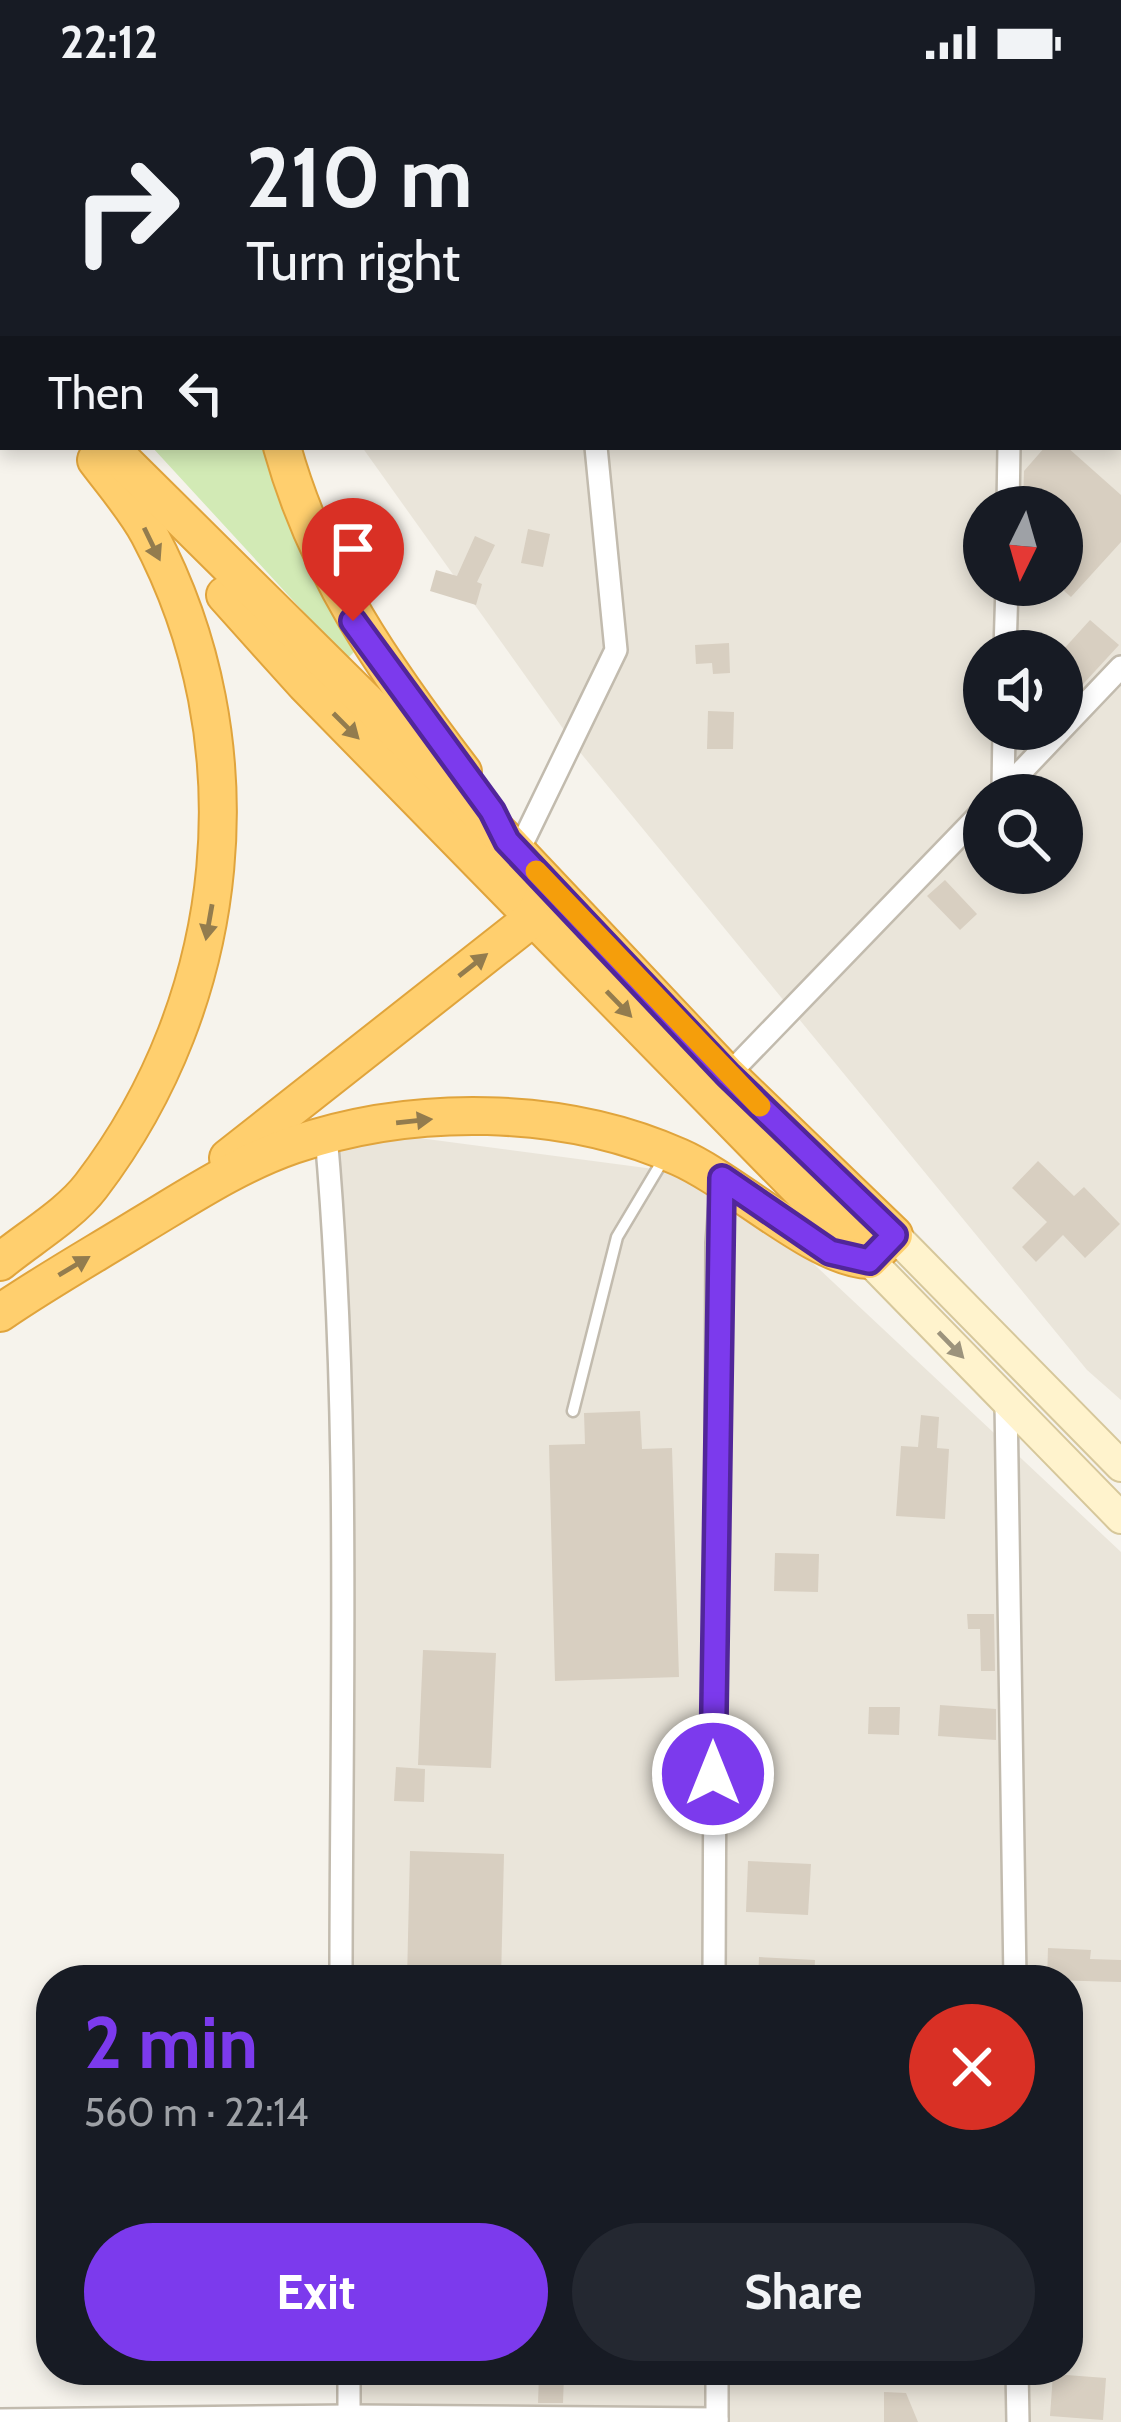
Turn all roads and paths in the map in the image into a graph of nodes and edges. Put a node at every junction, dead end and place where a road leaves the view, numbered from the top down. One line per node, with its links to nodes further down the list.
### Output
1 (89, 450): 19 (highway, one-way to 19)
2 (112, 450): 7 (highway)
3 (283, 450): 11 (highway)
4 (596, 450): 11 (street)
5 (1009, 450): 6 (street)
6 (1008, 486)
7 (197, 537): 11 (highway); 12 (highway, one-way to 12)
8 (1121, 668): 9 (street)
9 (1019, 774)
10 (963, 832): 13 (street)
11 (522, 856): 12 (highway); 13 (highway)
12 (534, 917): 17 (highway, one-way to 12); 18 (highway, one-way to 18)
13 (728, 1075): 18 (highway)
14 (326, 1135): 15 (highway, one-way to 15); 17 (highway); 25 (street)
15 (668, 1152): 16 (highway); 22 (lane)
16 (722, 1178): 18 (highway); 26 (street)
17 (150, 1220): 20 (highway, one-way to 17)
18 (882, 1248): 21 (main road, one-way to 21); 23 (main road)
19 (0, 1262)
20 (0, 1313)
21 (1006, 1402): 24 (main road); 27 (street)
22 (573, 1411)
23 (1118, 1457)
24 (1121, 1518)
25 (341, 1965)
26 (714, 1965)
27 (1015, 1965)
28 (349, 2385): 31 (street)
29 (717, 2385): 33 (street)
30 (1017, 2385): 34 (street)
31 (350, 2419): 32 (street); 33 (street)
32 (0, 2420)
33 (717, 2421)
34 (1018, 2422)

